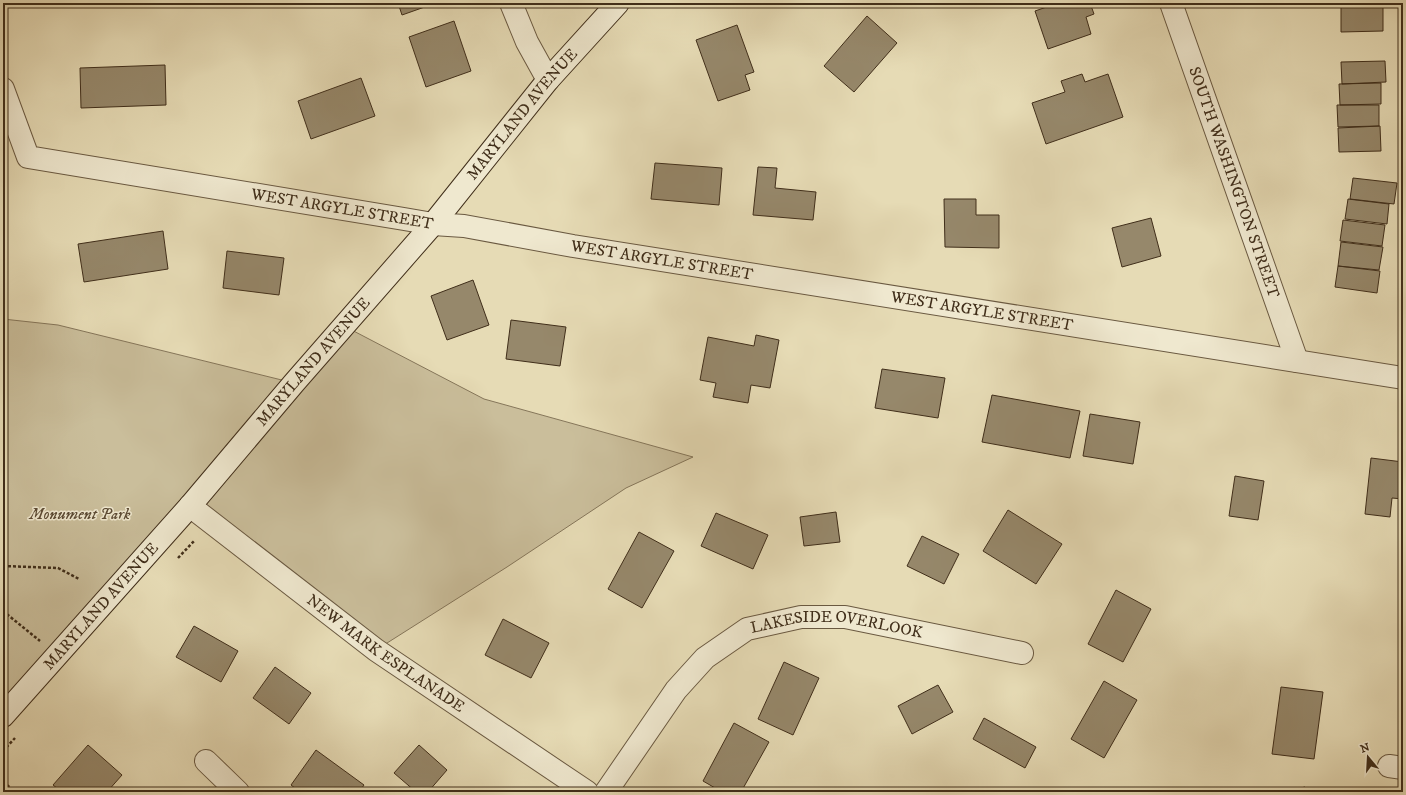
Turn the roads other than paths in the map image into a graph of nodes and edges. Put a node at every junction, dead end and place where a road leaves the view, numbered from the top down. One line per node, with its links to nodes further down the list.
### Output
1 (511, 3): 4 (street)
2 (618, 3): 4 (street, MARYLAND AVENUE)
3 (1171, 3): 7 (street, SOUTH WASHINGTON STREET)
4 (548, 80): 6 (street, MARYLAND AVENUE)
5 (3, 89): 6 (street, WEST ARGYLE STREET)
6 (433, 224): 7 (street, WEST ARGYLE STREET); 9 (street, MARYLAND AVENUE)
7 (1297, 361): 8 (street, WEST ARGYLE STREET)
8 (1403, 378)
9 (190, 506): 11 (street, MARYLAND AVENUE); 14 (street, NEW MARK ESPLANADE)
10 (1022, 653): 15 (street, LAKESIDE OVERLOOK)
11 (3, 716)
12 (206, 761): 13 (street)
13 (238, 792)
14 (587, 792)
15 (606, 792)

